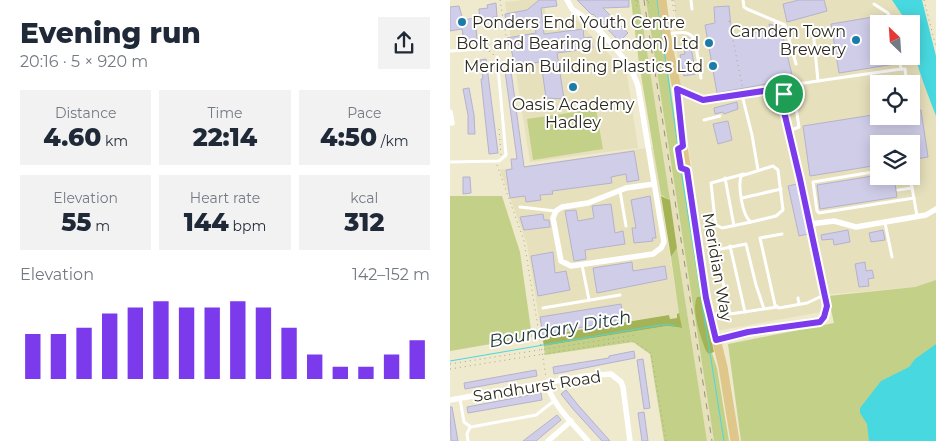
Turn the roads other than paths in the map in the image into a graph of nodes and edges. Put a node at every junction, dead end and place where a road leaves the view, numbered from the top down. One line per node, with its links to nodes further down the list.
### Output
1 (567, 0): 36 (street)
2 (662, 0): 9 (main road, Meridian Way)
3 (691, 0): 6 (lane)
4 (743, 0): 13 (lane)
5 (874, 4): 7 (lane)
6 (692, 9)
7 (889, 15)
8 (813, 30): 19 (lane)
9 (666, 34): 17 (lane); 21 (main road, Meridian Way); 29 (main road, Meridian Way)
10 (480, 49): 11 (lane)
11 (450, 51)
12 (497, 58): 31 (lane)
13 (796, 64)
14 (900, 65): 15 (lane)
15 (901, 69): 16 (lane); 18 (lane)
16 (906, 75)
17 (701, 78)
18 (838, 78): 19 (lane); 20 (lane)
19 (818, 81): 23 (lane)
20 (839, 83)
21 (677, 89): 22 (street); 29 (main road, Meridian Way)
22 (742, 92): 23 (street); 32 (lane)
23 (784, 94): 30 (street)
24 (796, 101): 30 (lane)
25 (450, 112): 28 (street)
26 (720, 116): 27 (lane)
27 (704, 120)
28 (452, 123)
29 (680, 126): 66 (main road, Meridian Way)
30 (789, 131): 50 (street)
31 (450, 162)
32 (758, 170): 34 (lane); 39 (lane)
33 (870, 172): 43 (lane)
34 (744, 174): 35 (lane); 42 (lane)
35 (725, 178): 52 (lane); 52 (lane)
36 (654, 184): 40 (street); 56 (street)
37 (912, 185): 38 (lane)
38 (912, 188): 41 (lane); 43 (lane)
39 (781, 189): 42 (lane); 48 (lane)
40 (619, 190): 46 (street); 51 (lane)
41 (898, 190)
42 (742, 198): 48 (lane)
43 (914, 198): 47 (lane)
44 (520, 207): 46 (lane)
45 (936, 210): 47 (street)
46 (556, 211): 56 (street)
47 (917, 216): 49 (street)
48 (751, 222): 52 (lane)
49 (885, 222): 50 (street); 55 (lane)
50 (810, 224): 58 (street)
51 (626, 226)
52 (734, 226)
53 (782, 234): 62 (lane)
54 (730, 246): 64 (lane); 65 (lane); 65 (lane)
55 (892, 257)
56 (582, 264): 60 (lane)
57 (620, 295): 60 (lane)
58 (824, 295): 61 (lane); 66 (street)
59 (798, 298): 61 (lane)
60 (589, 300): 63 (lane)
61 (799, 304): 62 (lane)
62 (777, 307): 64 (lane)
63 (543, 308)
64 (764, 309): 65 (lane)
65 (745, 312)
66 (716, 340): 77 (main road, Meridian Way)
67 (547, 382): 68 (street, Sandhurst Road); 70 (street); 76 (street, Sandhurst Road)
68 (460, 398): 69 (street, Sandhurst Road); 72 (lane)
69 (450, 400)
70 (555, 400): 71 (street); 72 (lane)
71 (570, 421): 74 (street); 75 (street)
72 (470, 427): 73 (lane)
73 (468, 441)
74 (548, 441)
75 (588, 441)
76 (630, 441)
77 (735, 441)

